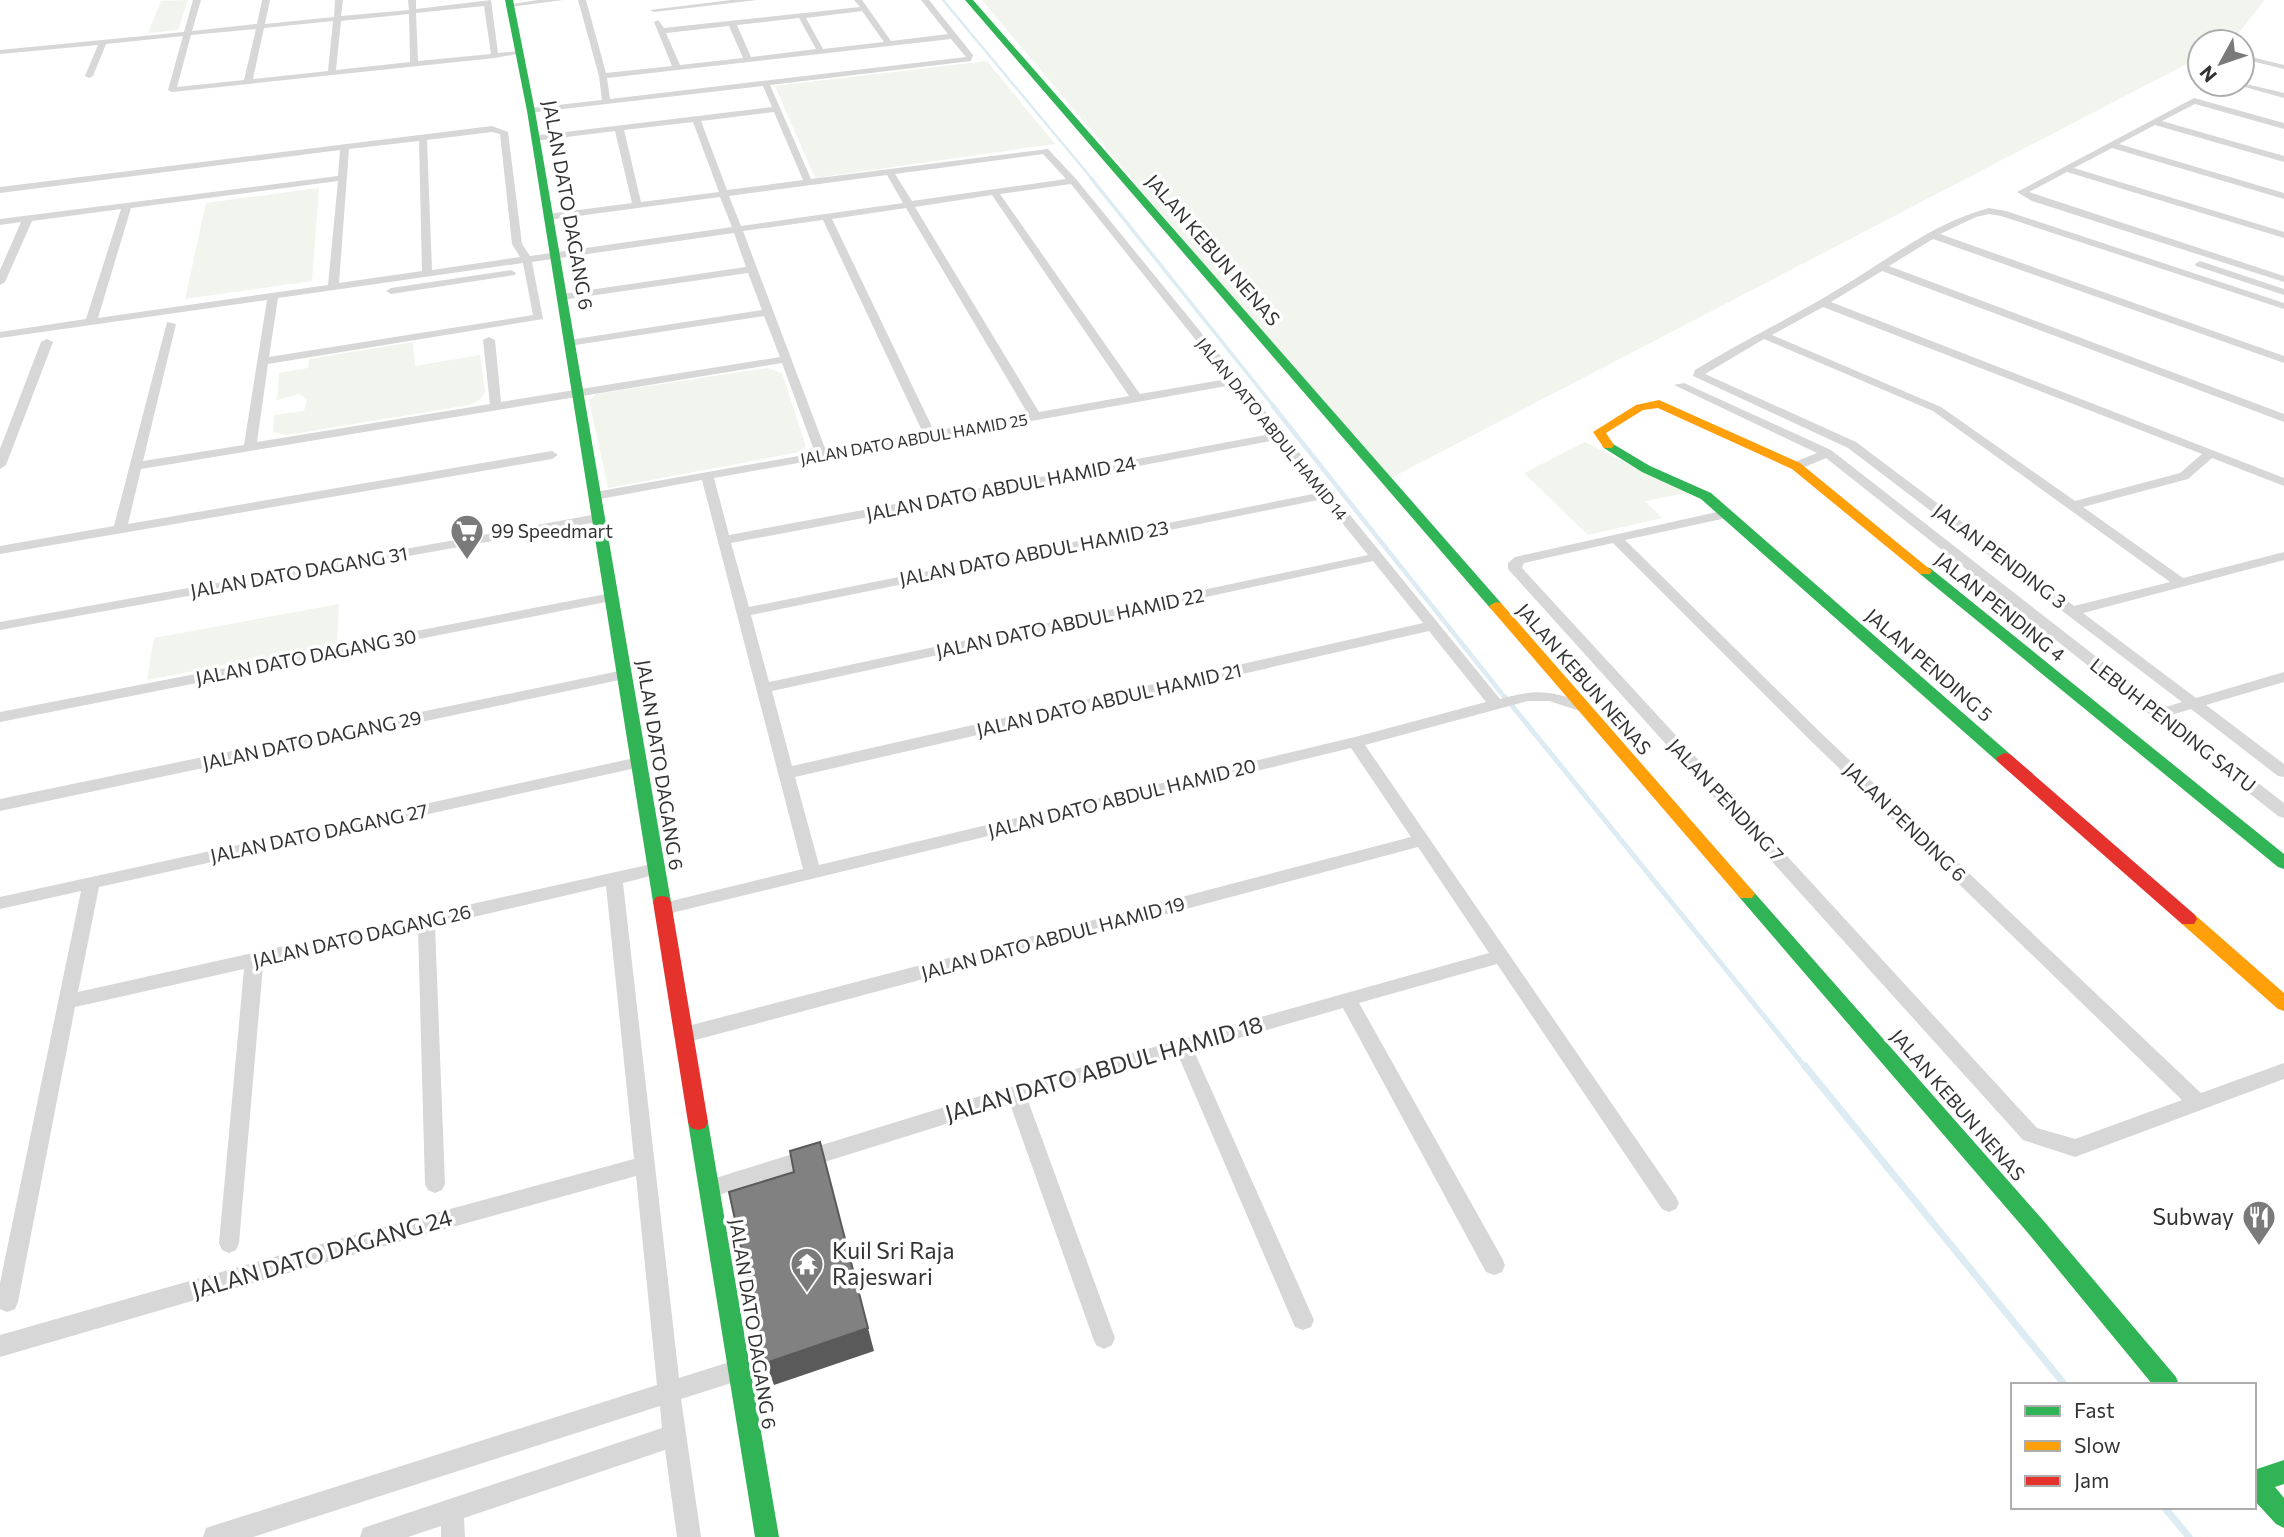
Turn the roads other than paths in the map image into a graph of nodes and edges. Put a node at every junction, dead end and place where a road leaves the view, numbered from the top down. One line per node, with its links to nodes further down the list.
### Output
1 (197, 0): 22 (street)
2 (266, 0): 20 (street)
3 (339, 0): 18 (street)
4 (412, 0): 16 (street)
5 (559, 0): 13 (street)
6 (582, 0): 37 (street)
7 (650, 0): 15 (street)
8 (753, 0): 15 (street)
9 (858, 0): 14 (street)
10 (925, 0): 23 (street)
11 (968, 0): 140 (street, JALAN KEBUN NENAS)
12 (487, 2): 16 (street); 29 (street)
13 (510, 3): 28 (street, JALAN DATO DAGANG 6)
14 (864, 9): 17 (street); 25 (street)
15 (654, 10): 21 (street)
16 (412, 12): 18 (street); 32 (street)
17 (801, 16): 19 (street); 26 (street)
18 (337, 20): 20 (street); 35 (street)
19 (732, 23): 21 (street); 31 (street)
20 (260, 27): 22 (street); 38 (street)
21 (662, 31): 34 (street)
22 (186, 34): 24 (street); 38 (street)
23 (954, 37): 25 (street); 39 (street)
24 (103, 42): 27 (street); 36 (street)
25 (889, 44): 26 (street)
26 (821, 51): 31 (street)
27 (0, 52)
28 (519, 53): 29 (street); 44 (street, JALAN DATO DAGANG 6)
29 (495, 56): 32 (street)
30 (2256, 59): 33 (street)
31 (748, 60): 34 (street)
32 (414, 64): 35 (street)
33 (2284, 66)
34 (677, 68): 37 (street)
35 (332, 73): 38 (street)
36 (89, 76)
37 (603, 76): 42 (street)
38 (248, 82)
39 (765, 82): 42 (street); 43 (street)
40 (2256, 89): 41 (street)
41 (2284, 96)
42 (606, 102): 44 (street)
43 (777, 109): 45 (street); 58 (street)
44 (531, 111): 49 (street, JALAN DATO DAGANG 6)
45 (696, 119): 48 (street); 61 (street)
46 (2155, 122): 47 (street); 51 (street); 53 (street)
47 (2284, 126)
48 (620, 128): 49 (street); 64 (street)
49 (535, 138): 68 (street, JALAN DATO DAGANG 6)
50 (423, 139): 52 (street); 75 (street); 78 (street)
51 (2113, 145): 54 (street); 62 (street)
52 (345, 148): 56 (street); 59 (street)
53 (2284, 159)
54 (2068, 169): 72 (street); 79 (street)
55 (889, 171): 57 (street, JALAN DATO ABDUL HAMID 14); 58 (street); 65 (street)
56 (342, 178): 63 (street); 81 (street)
57 (1073, 181): 60 (street); 98 (street, JALAN DATO ABDUL HAMID 14)
58 (808, 182): 61 (street)
59 (0, 190)
60 (994, 192): 65 (street); 101 (street)
61 (725, 193): 64 (street); 71 (street)
62 (2284, 196)
63 (127, 205): 69 (street); 88 (street)
64 (637, 205): 68 (street)
65 (909, 205): 67 (street); 104 (street)
66 (2031, 208): 82 (street)
67 (826, 216): 71 (street); 106 (street)
68 (548, 217): 74 (street, JALAN DATO DAGANG 6)
69 (28, 218): 70 (street); 80 (street)
70 (0, 222)
71 (738, 229): 74 (street); 77 (street)
72 (2284, 235)
73 (1935, 236): 76 (street); 86 (street); 96 (street)
74 (555, 256): 75 (street); 83 (street, JALAN DATO DAGANG 6)
75 (529, 265): 78 (street); 84 (street); 97 (street)
76 (1881, 267): 85 (street); 105 (street)
77 (752, 269): 83 (street); 87 (street)
78 (427, 274): 81 (street)
79 (2284, 279)
80 (0, 282)
81 (333, 288): 84 (street)
82 (2284, 292)
83 (562, 297): 94 (street, JALAN DATO DAGANG 6)
84 (272, 303): 88 (street); 97 (street)
85 (1823, 303): 91 (street); 110 (street)
86 (2284, 306)
87 (768, 312): 94 (street); 95 (street)
88 (91, 322): 90 (street)
89 (171, 324): 114 (street)
90 (0, 335)
91 (1763, 335): 120 (street); 131 (street, JALAN PENDING 3)
92 (489, 340): 102 (street)
93 (47, 342): 113 (street)
94 (569, 343): 100 (street, JALAN DATO DAGANG 6)
95 (786, 359): 100 (street); 112 (street)
96 (2284, 360)
97 (263, 361): 108 (street)
98 (1233, 382): 101 (street, JALAN DATO ABDUL HAMID 25); 107 (street, JALAN DATO ABDUL HAMID 14)
99 (1680, 385): 109 (street, LEBUH PENDING SATU)
100 (578, 394): 102 (street); 119 (street, JALAN DATO DAGANG 6)
101 (1137, 399): 104 (street, JALAN DATO ABDUL HAMID 25)
102 (496, 407): 108 (street)
103 (1675, 409): 115 (street, JALAN PENDING 4); 121 (street, JALAN PENDING 5)
104 (1036, 417): 106 (street, JALAN DATO ABDUL HAMID 25)
105 (2284, 418)
106 (930, 436): 112 (street, JALAN DATO ABDUL HAMID 25)
107 (1277, 436): 118 (street, JALAN DATO ABDUL HAMID 14); 125 (street, JALAN DATO ABDUL HAMID 24)
108 (250, 447): 114 (street)
109 (1827, 453): 115 (street); 141 (street, LEBUH PENDING SATU)
110 (2211, 453): 117 (street); 120 (street)
111 (552, 455): 123 (street)
112 (822, 455): 116 (street, JALAN DATO ABDUL HAMID 25)
113 (0, 465)
114 (136, 466): 123 (street)
115 (1796, 466): 150 (street, JALAN PENDING 4)
116 (708, 476): 119 (street, JALAN DATO ABDUL HAMID 25); 125 (street)
117 (2284, 482)
118 (1325, 495): 128 (street, JALAN DATO ABDUL HAMID 14); 132 (street, JALAN DATO ABDUL HAMID 23)
119 (595, 496): 122 (street, JALAN DATO DAGANG 6)
120 (2073, 506): 129 (street)
121 (1726, 514): 124 (street, JALAN PENDING 7); 162 (street, JALAN PENDING 5)
122 (598, 518): 130 (street, JALAN DATO DAGANG 6); 133 (street, JALAN DATO DAGANG 31)
123 (120, 530): 126 (street)
124 (1615, 538): 167 (street, JALAN PENDING 6); 167 (street, JALAN PENDING 7)
125 (725, 540): 132 (street)
126 (0, 550)
127 (2284, 556): 129 (street)
128 (1375, 557): 134 (street, JALAN DATO ABDUL HAMID 14); 137 (street, JALAN DATO ABDUL HAMID 22)
129 (2179, 582): 131 (street)
130 (611, 597): 135 (street, JALAN DATO DAGANG 6); 142 (street, JALAN DATO DAGANG 30)
131 (2073, 611): 139 (street, JALAN PENDING 3)
132 (744, 612): 137 (street)
133 (0, 626)
134 (1431, 626): 138 (street, JALAN DATO ABDUL HAMID 14); 146 (street, JALAN DATO ABDUL HAMID 21)
135 (624, 675): 144 (street, JALAN DATO DAGANG 6); 147 (street, JALAN DATO DAGANG 29)
136 (2284, 677): 139 (street)
137 (764, 688): 146 (street)
138 (1495, 703): 140 (street, JALAN DATO ABDUL HAMID 20); 143 (street, JALAN DATO ABDUL HAMID 20)
139 (2192, 704): 141 (street); 145 (street, JALAN PENDING 3)
140 (1580, 706): 179 (street, JALAN KEBUN NENAS)
141 (2158, 713): 148 (street, LEBUH PENDING SATU)
142 (0, 717)
143 (1355, 742): 149 (street); 152 (street, JALAN DATO ABDUL HAMID 20)
144 (639, 762): 151 (street, JALAN DATO DAGANG 6); 154 (street, JALAN DATO DAGANG 27)
145 (2284, 772)
146 (786, 774): 152 (street)
147 (0, 805)
148 (2284, 812)
149 (1422, 840): 158 (street); 163 (street, JALAN DATO ABDUL HAMID 19)
150 (2284, 863)
151 (656, 869): 153 (street, JALAN DATO DAGANG 26); 156 (street, JALAN DATO DAGANG 6)
152 (813, 873): 156 (street, JALAN DATO ABDUL HAMID 20)
153 (614, 879): 157 (street, JALAN DATO DAGANG 26); 168 (street)
154 (91, 883): 155 (street, JALAN DATO DAGANG 27); 161 (street)
155 (0, 903)
156 (663, 909): 163 (street, JALAN DATO DAGANG 6)
157 (426, 921): 159 (street, JALAN DATO DAGANG 26); 169 (street)
158 (1501, 956): 160 (street, JALAN DATO ABDUL HAMID 18); 171 (street)
159 (254, 960): 161 (street, JALAN DATO DAGANG 26); 172 (street)
160 (1348, 1000): 164 (street, JALAN DATO ABDUL HAMID 18); 173 (street)
161 (67, 1002): 174 (street)
162 (2284, 1004)
163 (684, 1035): 170 (street, JALAN DATO DAGANG 6)
164 (1183, 1046): 166 (street, JALAN DATO ABDUL HAMID 18); 175 (street)
165 (2284, 1071): 167 (street)
166 (1016, 1094): 170 (street, JALAN DATO ABDUL HAMID 18); 176 (street)
167 (2198, 1103)
168 (646, 1165): 177 (street, JALAN DATO DAGANG 24); 180 (street)
169 (435, 1184)
170 (709, 1189): 178 (street, JALAN DATO DAGANG 6)
171 (1669, 1203)
172 (229, 1243)
173 (1494, 1265)
174 (7, 1302)
175 (1303, 1321)
176 (1104, 1338)
177 (0, 1346)
178 (739, 1370): 180 (street); 191 (street, JALAN DATO DAGANG 6)
179 (2166, 1383)
180 (669, 1392): 181 (street); 187 (street)
181 (675, 1435): 185 (street); 190 (street)
182 (2284, 1472): 183 (street)
183 (2256, 1482)
184 (2256, 1485): 186 (street)
185 (452, 1510): 188 (street); 189 (street)
186 (2284, 1516)
187 (215, 1537)
188 (372, 1537)
189 (453, 1537)
190 (689, 1537)
191 (767, 1537)

